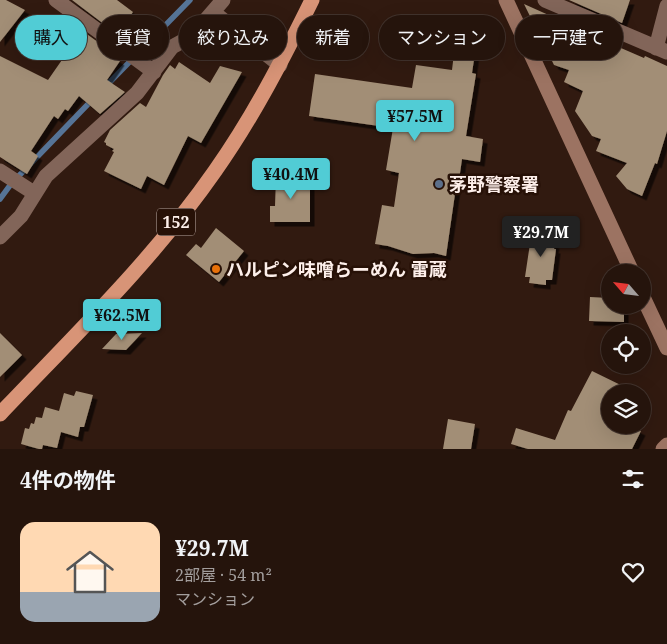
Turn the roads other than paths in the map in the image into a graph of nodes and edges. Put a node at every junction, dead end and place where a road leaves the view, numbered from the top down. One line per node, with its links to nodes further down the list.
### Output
1 (56, 0): 10 (street)
2 (223, 0): 7 (street)
3 (312, 0): 9 (highway, 152)
4 (506, 0): 14 (street)
5 (546, 0): 8 (street)
6 (667, 6): 8 (street)
7 (213, 12): 9 (street); 10 (street)
8 (662, 50)
9 (280, 65): 17 (highway, 152)
10 (154, 72): 12 (street)
11 (0, 171): 12 (street)
12 (34, 193): 13 (street)
13 (0, 237)
14 (628, 264)
15 (651, 314): 16 (street)
16 (667, 348)
17 (0, 414)
18 (667, 445): 19 (street)
19 (663, 449)

